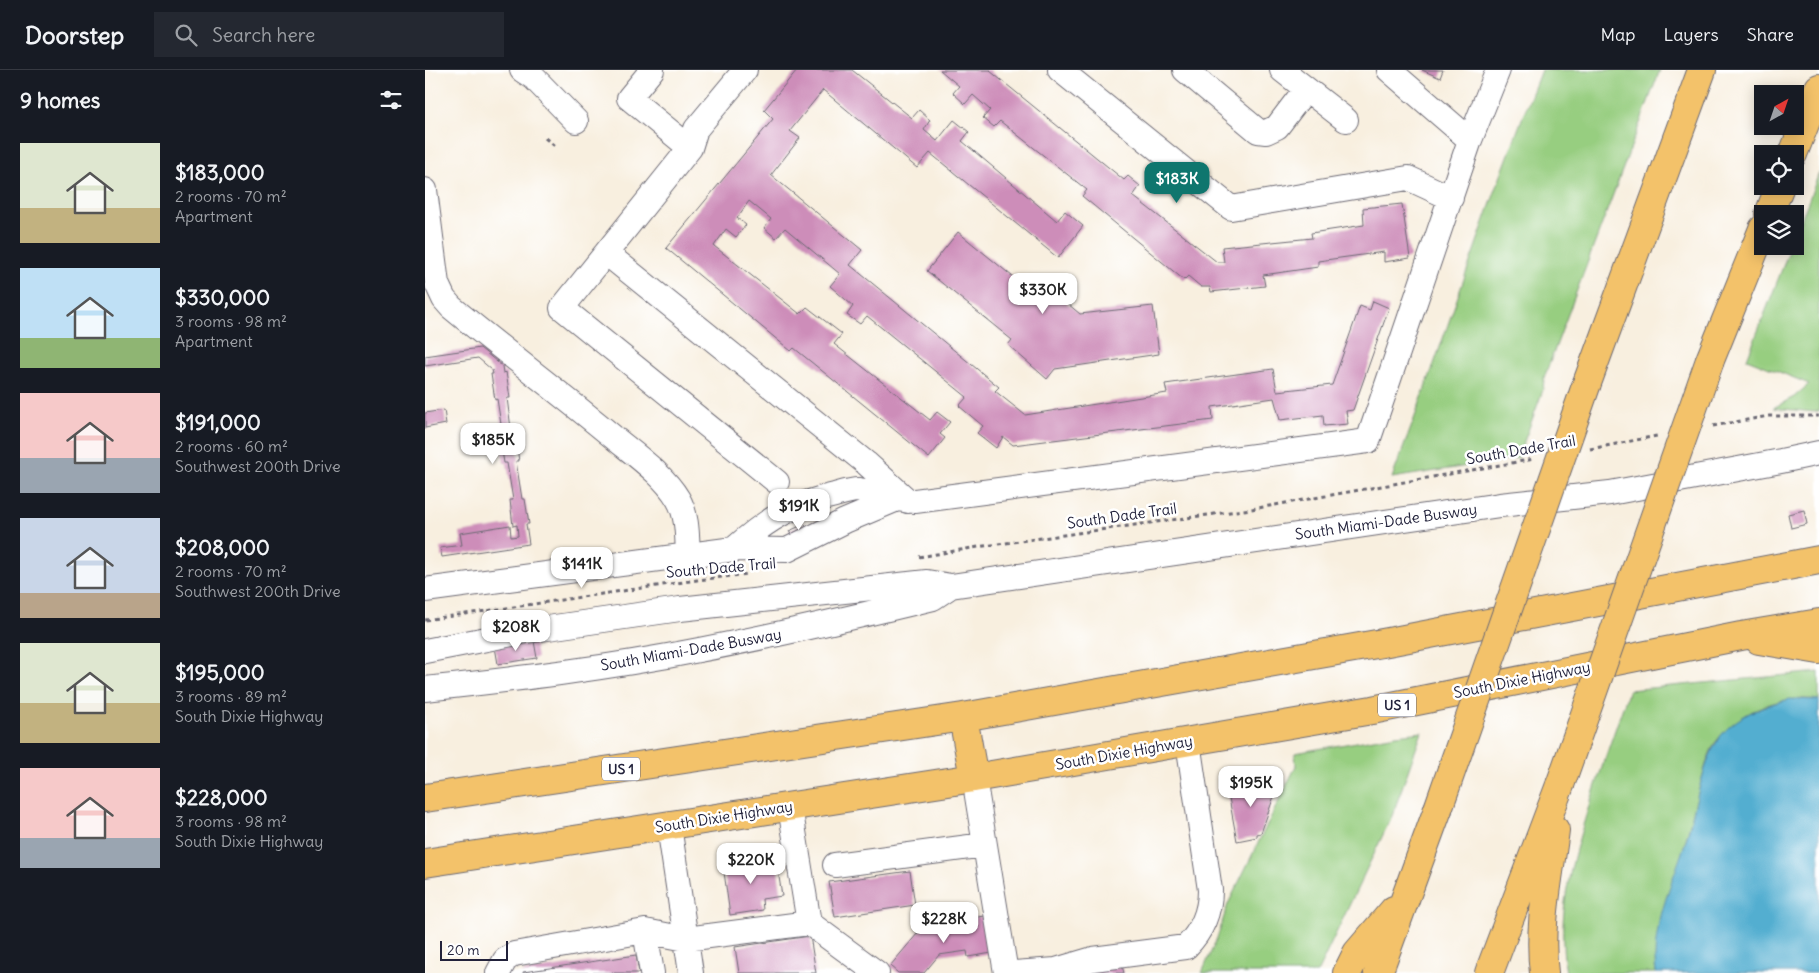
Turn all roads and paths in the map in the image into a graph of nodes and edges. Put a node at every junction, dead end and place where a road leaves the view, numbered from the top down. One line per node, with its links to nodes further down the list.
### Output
1 (652, 70): 18 (street)
2 (745, 70): 18 (street)
3 (1060, 70): 20 (street)
4 (1185, 70): 11 (street)
5 (1282, 70): 11 (street)
6 (1389, 70): 15 (street)
7 (1498, 70): 15 (street)
8 (1702, 70): 54 (highway, bridge)
9 (533, 73): 13 (street)
10 (1819, 88): 16 (highway)
11 (1306, 90): 12 (street)
12 (1346, 120)
13 (577, 121)
14 (545, 138): 17 (path)
15 (1470, 140): 20 (street)
16 (1797, 145)
17 (555, 147)
18 (690, 148): 22 (street)
19 (425, 190): 32 (street)
20 (1451, 198): 30 (street)
21 (1754, 251): 47 (highway, bridge)
22 (606, 253): 29 (street); 30 (street)
23 (1819, 416): 24 (path)
24 (1708, 427)
25 (1660, 436): 26 (path, South Dade Trail)
26 (1585, 450)
27 (1819, 452): 36 (street, South Miami-Dade Busway)
28 (1537, 458): 33 (path, South Dade Trail)
29 (777, 482)
30 (902, 500): 31 (street); 31 (street)
31 (734, 549): 32 (street)
32 (688, 556): 37 (street)
33 (910, 559)
34 (1819, 560): 44 (highway, US 1)
35 (756, 574): 38 (path, South Dade Trail)
36 (951, 586): 41 (street, South Miami-Dade Busway); 43 (street, South Miami-Dade Busway)
37 (425, 590)
38 (425, 620)
39 (1819, 623): 40 (highway, South Dixie Highway / US 1)
40 (1741, 636): 42 (highway); 45 (highway, South Dixie Highway / US 1)
41 (425, 650)
42 (1819, 650)
43 (425, 689)
44 (963, 717): 46 (highway); 48 (highway, US 1)
45 (1188, 742): 46 (highway, South Dixie Highway / US 1); 58 (street)
46 (974, 778): 49 (highway, South Dixie Highway / US 1); 51 (street)
47 (1560, 785): 67 (highway); 68 (highway)
48 (425, 798)
49 (791, 807): 50 (highway, South Dixie Highway / US 1); 55 (street)
50 (669, 826): 52 (highway, South Dixie Highway / US 1); 57 (street)
51 (984, 845): 53 (street); 63 (street)
52 (425, 863)
53 (835, 865)
54 (1406, 895): 65 (highway); 66 (highway)
55 (809, 923): 57 (street); 62 (street)
56 (645, 930): 57 (street); 59 (street); 60 (street)
57 (686, 940): 61 (street)
58 (1056, 971): 64 (street)
59 (498, 973)
60 (652, 973)
61 (691, 973)
62 (877, 973)
63 (1006, 973)
64 (1014, 973)
65 (1347, 973)
66 (1378, 973)
67 (1489, 973)
68 (1544, 973)

